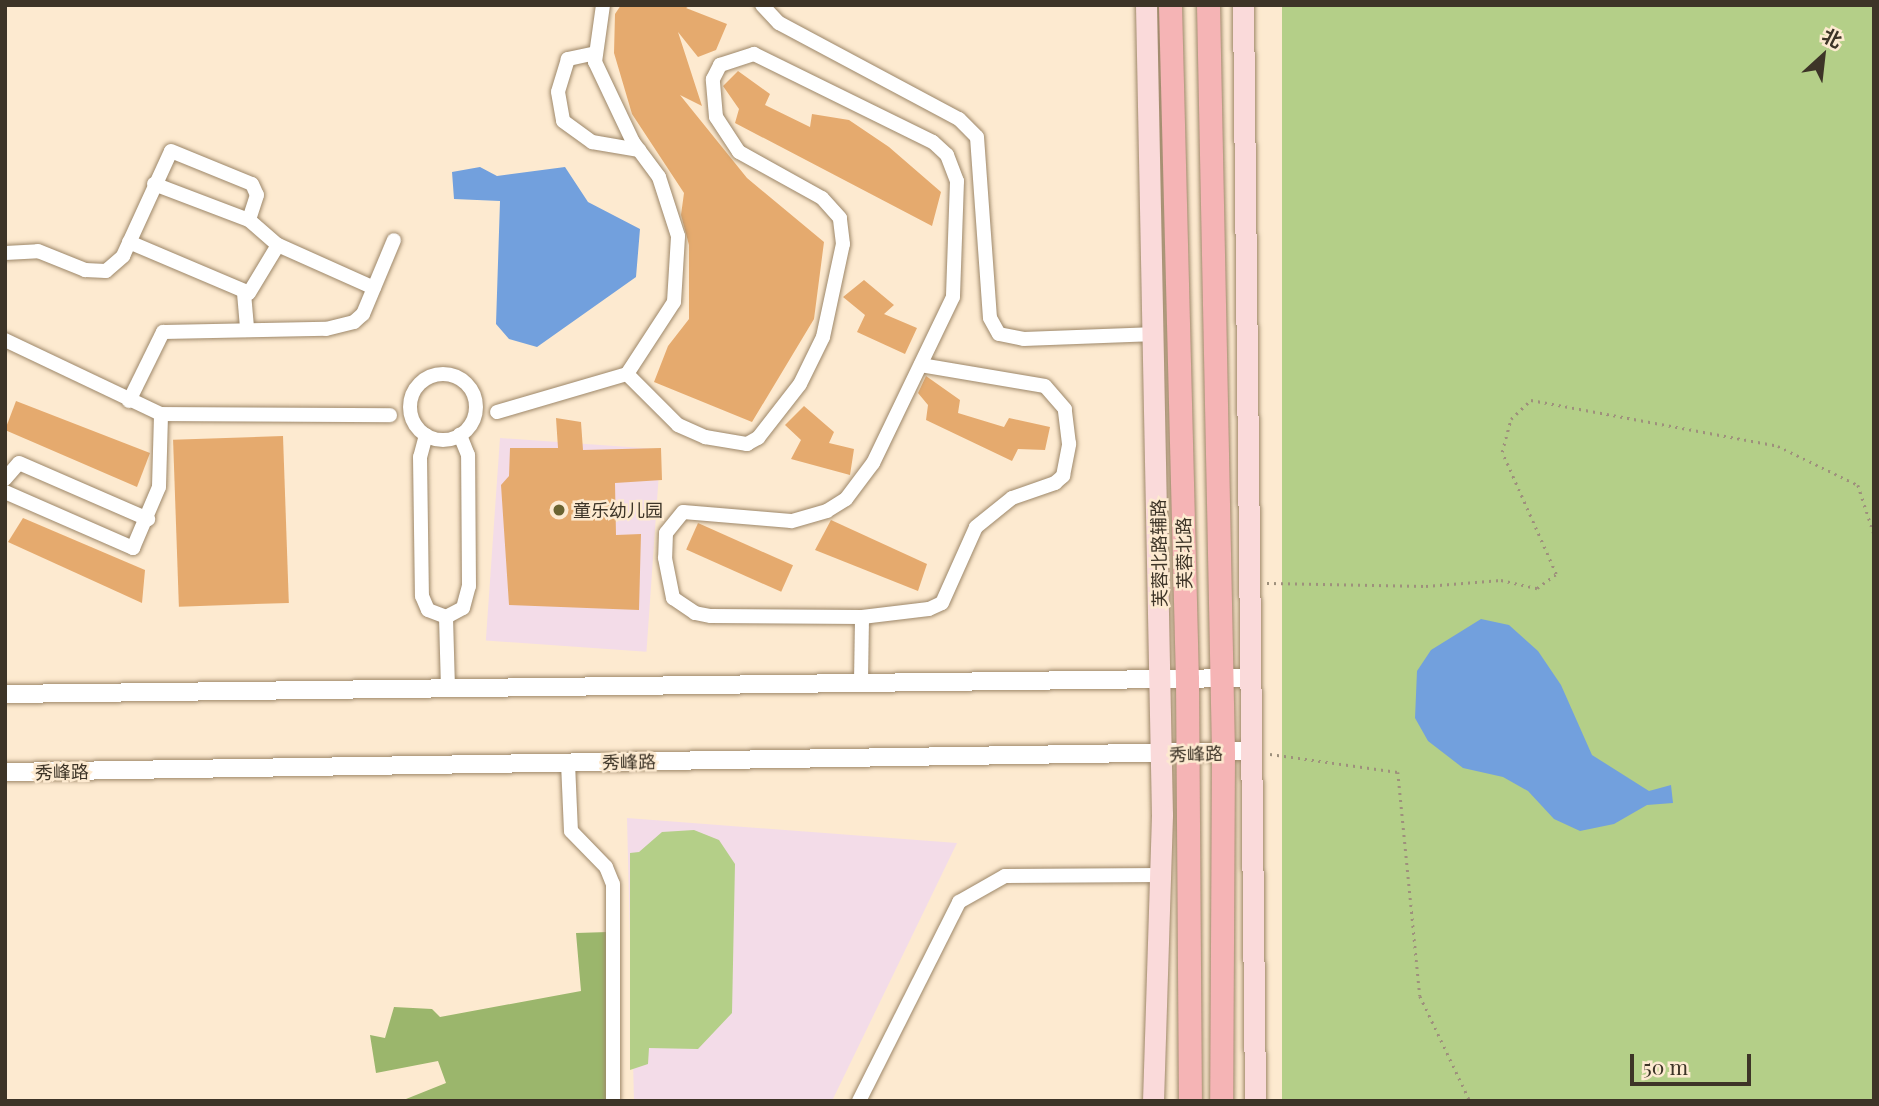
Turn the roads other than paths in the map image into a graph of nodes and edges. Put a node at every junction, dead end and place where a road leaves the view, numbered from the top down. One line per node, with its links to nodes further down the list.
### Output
1 (603, 5): 7 (street)
2 (762, 5): 18 (street)
3 (1146, 5): 18 (main road, 芙蓉北路辅路)
4 (1170, 5): 38 (main road, 芙蓉北路)
5 (1208, 5): 39 (main road, 芙蓉北路)
6 (1243, 5): 37 (main road)
7 (596, 52): 8 (street); 8 (street)
8 (639, 150): 21 (street)
9 (154, 184): 10 (street); 10 (street); 12 (street)
10 (248, 220): 13 (street)
11 (394, 240): 15 (street)
12 (129, 242): 14 (street); 16 (street)
13 (278, 245): 15 (street); 16 (street)
14 (5, 253)
15 (374, 288): 17 (street)
16 (244, 293): 17 (street)
17 (247, 330): 22 (street)
18 (1157, 334): 40 (main road, 芙蓉北路辅路)
19 (5, 340): 22 (street)
20 (921, 365): 21 (street); 36 (street); 36 (street)
21 (627, 374): 25 (street)
22 (129, 401): 26 (street)
23 (411, 402): 24 (street); 27 (street); 29 (street)
24 (476, 403): 25 (street); 28 (street)
25 (498, 412): 28 (street)
26 (161, 414): 27 (street); 34 (street)
27 (390, 415): 29 (street)
28 (473, 420): 31 (street)
29 (415, 424): 30 (street)
30 (426, 435): 31 (street); 35 (street)
31 (460, 435): 35 (street)
32 (5, 479): 34 (street)
33 (5, 492): 34 (street)
34 (148, 519)
35 (446, 617): 42 (street)
36 (862, 617): 41 (street)
37 (1251, 678): 39 (street); 44 (main road)
38 (1187, 679): 39 (street); 40 (street); 46 (main road, 芙蓉北路)
39 (1221, 679): 45 (main road, 芙蓉北路)
40 (1161, 680): 41 (street); 47 (main road, 芙蓉北路辅路)
41 (861, 682): 42 (street)
42 (448, 687): 43 (street)
43 (5, 694)
44 (1252, 751): 45 (street, 秀峰路); 56 (main road)
45 (1223, 753): 46 (street, 秀峰路); 55 (main road, 芙蓉北路)
46 (1187, 754): 47 (street, 秀峰路); 54 (main road, 芙蓉北路)
47 (1162, 755): 48 (street, 秀峰路); 50 (main road, 芙蓉北路辅路)
48 (568, 763): 49 (street, 秀峰路); 51 (street)
49 (5, 772)
50 (1160, 875): 52 (street); 53 (main road, 芙蓉北路辅路)
51 (613, 1101)
52 (859, 1101)
53 (1153, 1101)
54 (1190, 1101)
55 (1221, 1101)
56 (1255, 1101)

